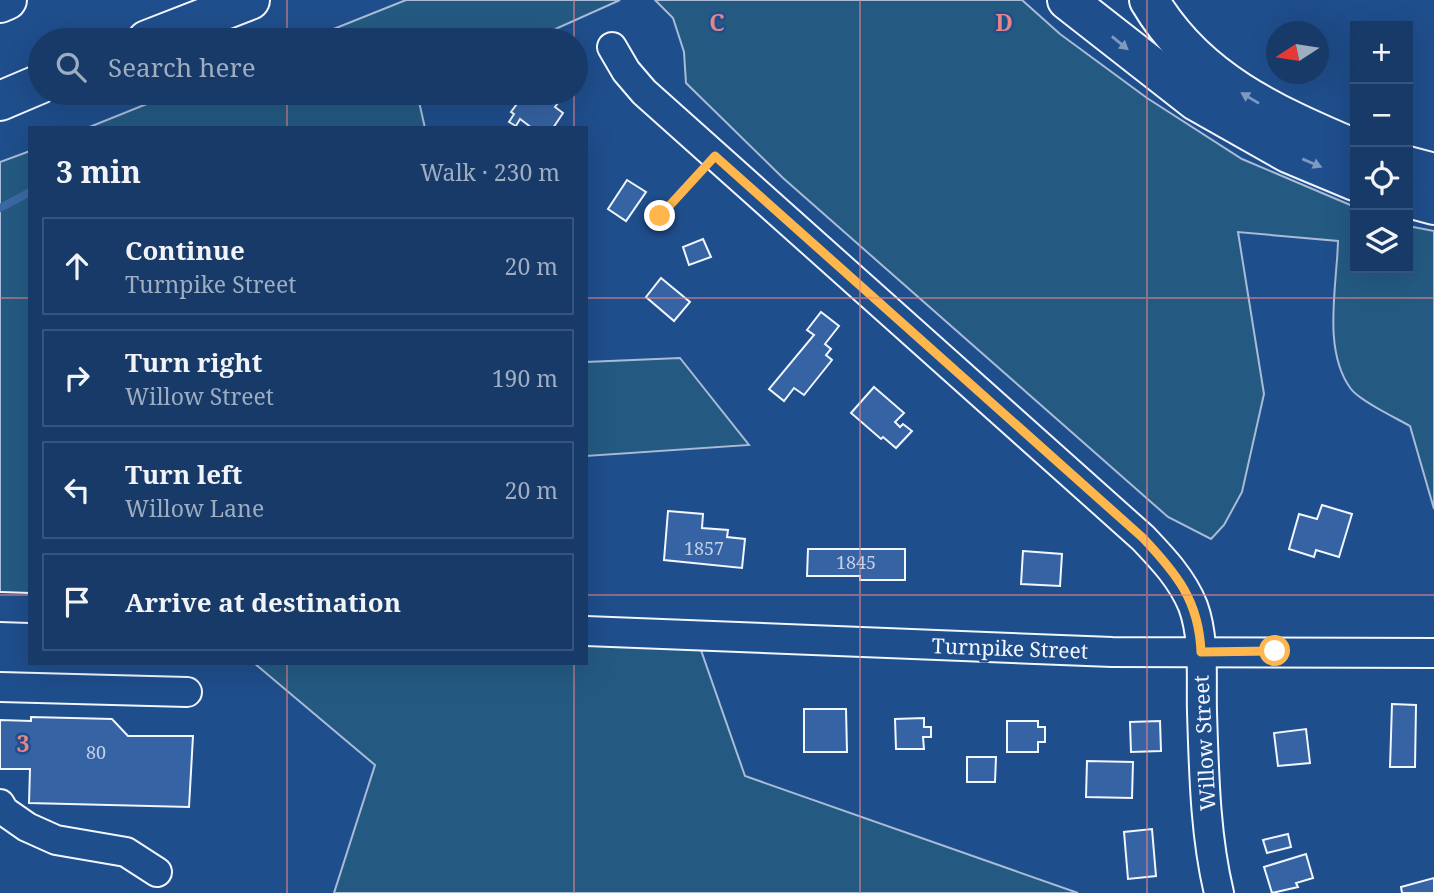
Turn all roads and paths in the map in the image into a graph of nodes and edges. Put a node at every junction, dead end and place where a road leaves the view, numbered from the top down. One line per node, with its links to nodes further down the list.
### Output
1 (6, 0): 5 (highway)
2 (250, 0): 6 (highway)
3 (1067, 0): 14 (highway, one-way to 14)
4 (1149, 0): 10 (highway, one-way to 4)
5 (0, 3)
6 (178, 28)
7 (612, 47): 11 (street, Willow Street)
8 (28, 89): 9 (highway)
9 (0, 101)
10 (1350, 147)
11 (715, 156): 17 (path); 21 (street, Willow Street)
12 (1413, 167): 13 (highway)
13 (1434, 173)
14 (1350, 179)
15 (1413, 199): 16 (highway)
16 (1434, 205)
17 (660, 216)
18 (0, 607): 19 (street)
19 (28, 608)
20 (588, 631): 21 (street, Turnpike Street)
21 (1201, 652): 22 (street, Turnpike Street); 27 (street, Willow Street)
22 (1434, 653)
23 (0, 687): 24 (street)
24 (187, 692)
25 (0, 804): 26 (street)
26 (157, 872)
27 (1219, 893)

